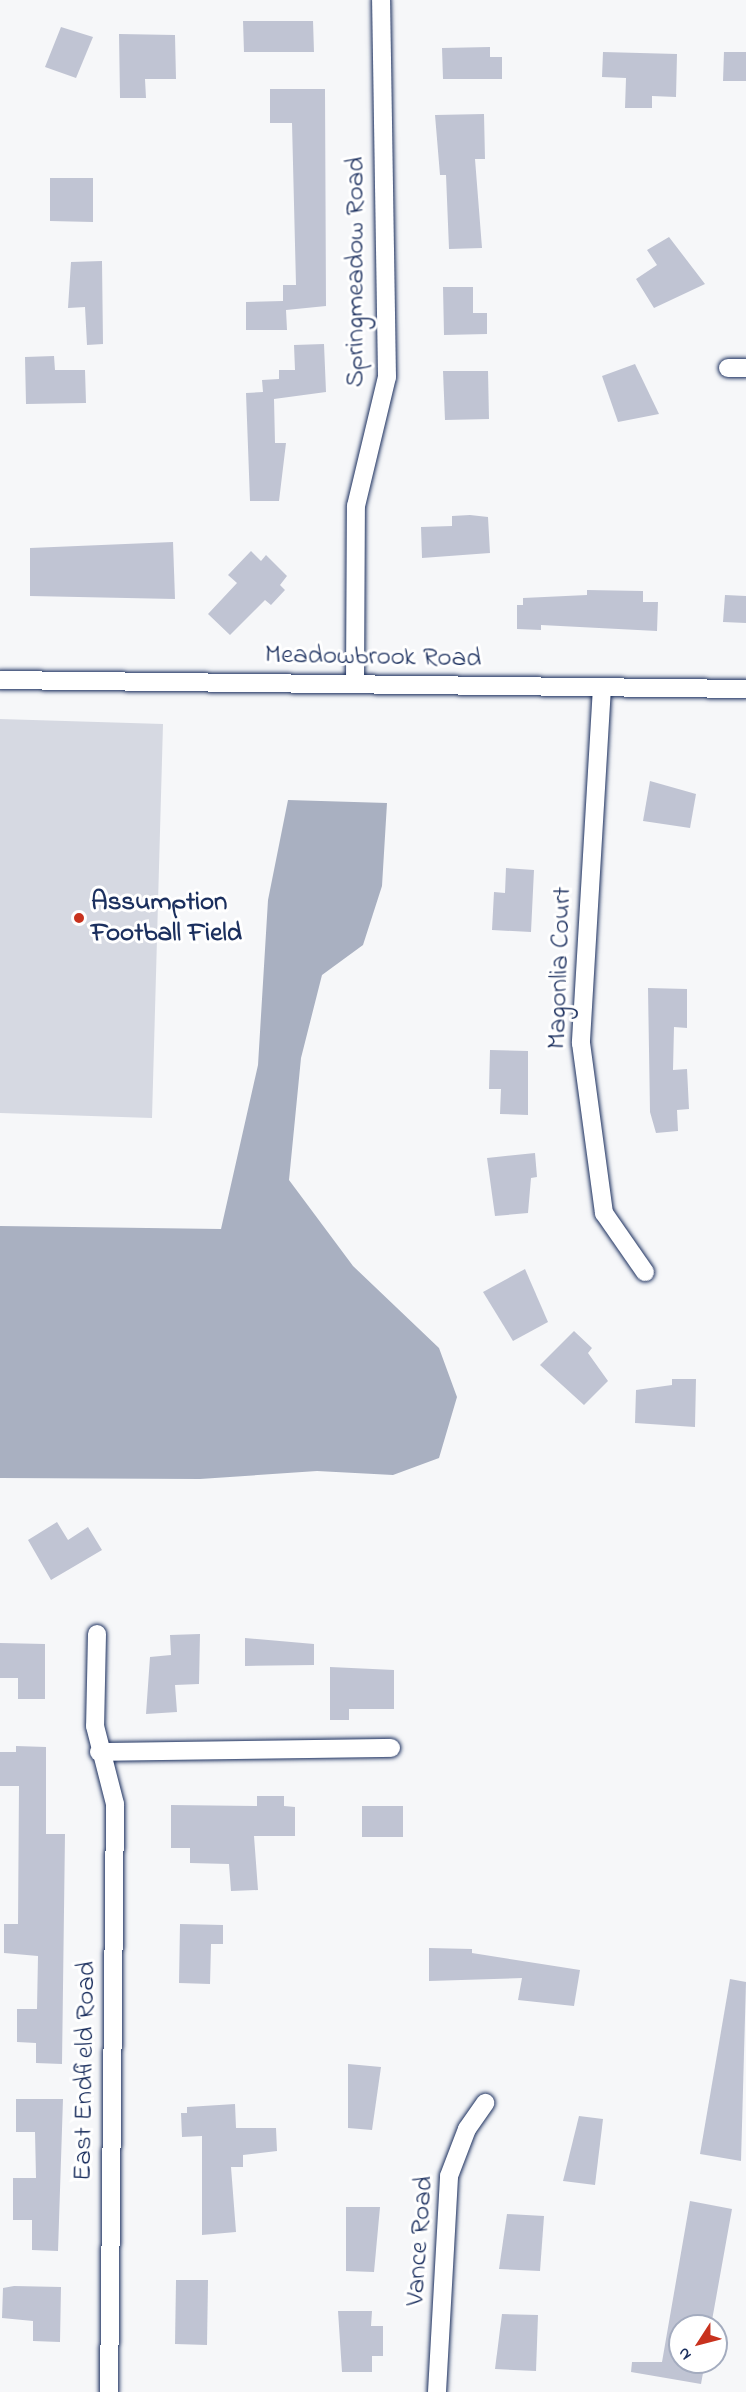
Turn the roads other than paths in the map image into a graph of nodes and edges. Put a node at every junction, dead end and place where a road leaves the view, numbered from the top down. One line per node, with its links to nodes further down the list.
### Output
1 (381, 0): 3 (street, Springmeadow Road)
2 (0, 680): 3 (street, Meadowbrook Road)
3 (355, 683): 4 (street, Meadowbrook Road)
4 (602, 687): 5 (street, Meadowbrook Road); 6 (street, Magonlia Court)
5 (746, 689)
6 (645, 1272)
7 (97, 1634): 9 (street, East Endfield Road)
8 (391, 1748): 9 (street)
9 (99, 1752): 11 (street, East Endfield Road)
10 (485, 2103): 12 (street, Vance Road)
11 (109, 2392)
12 (437, 2392)

